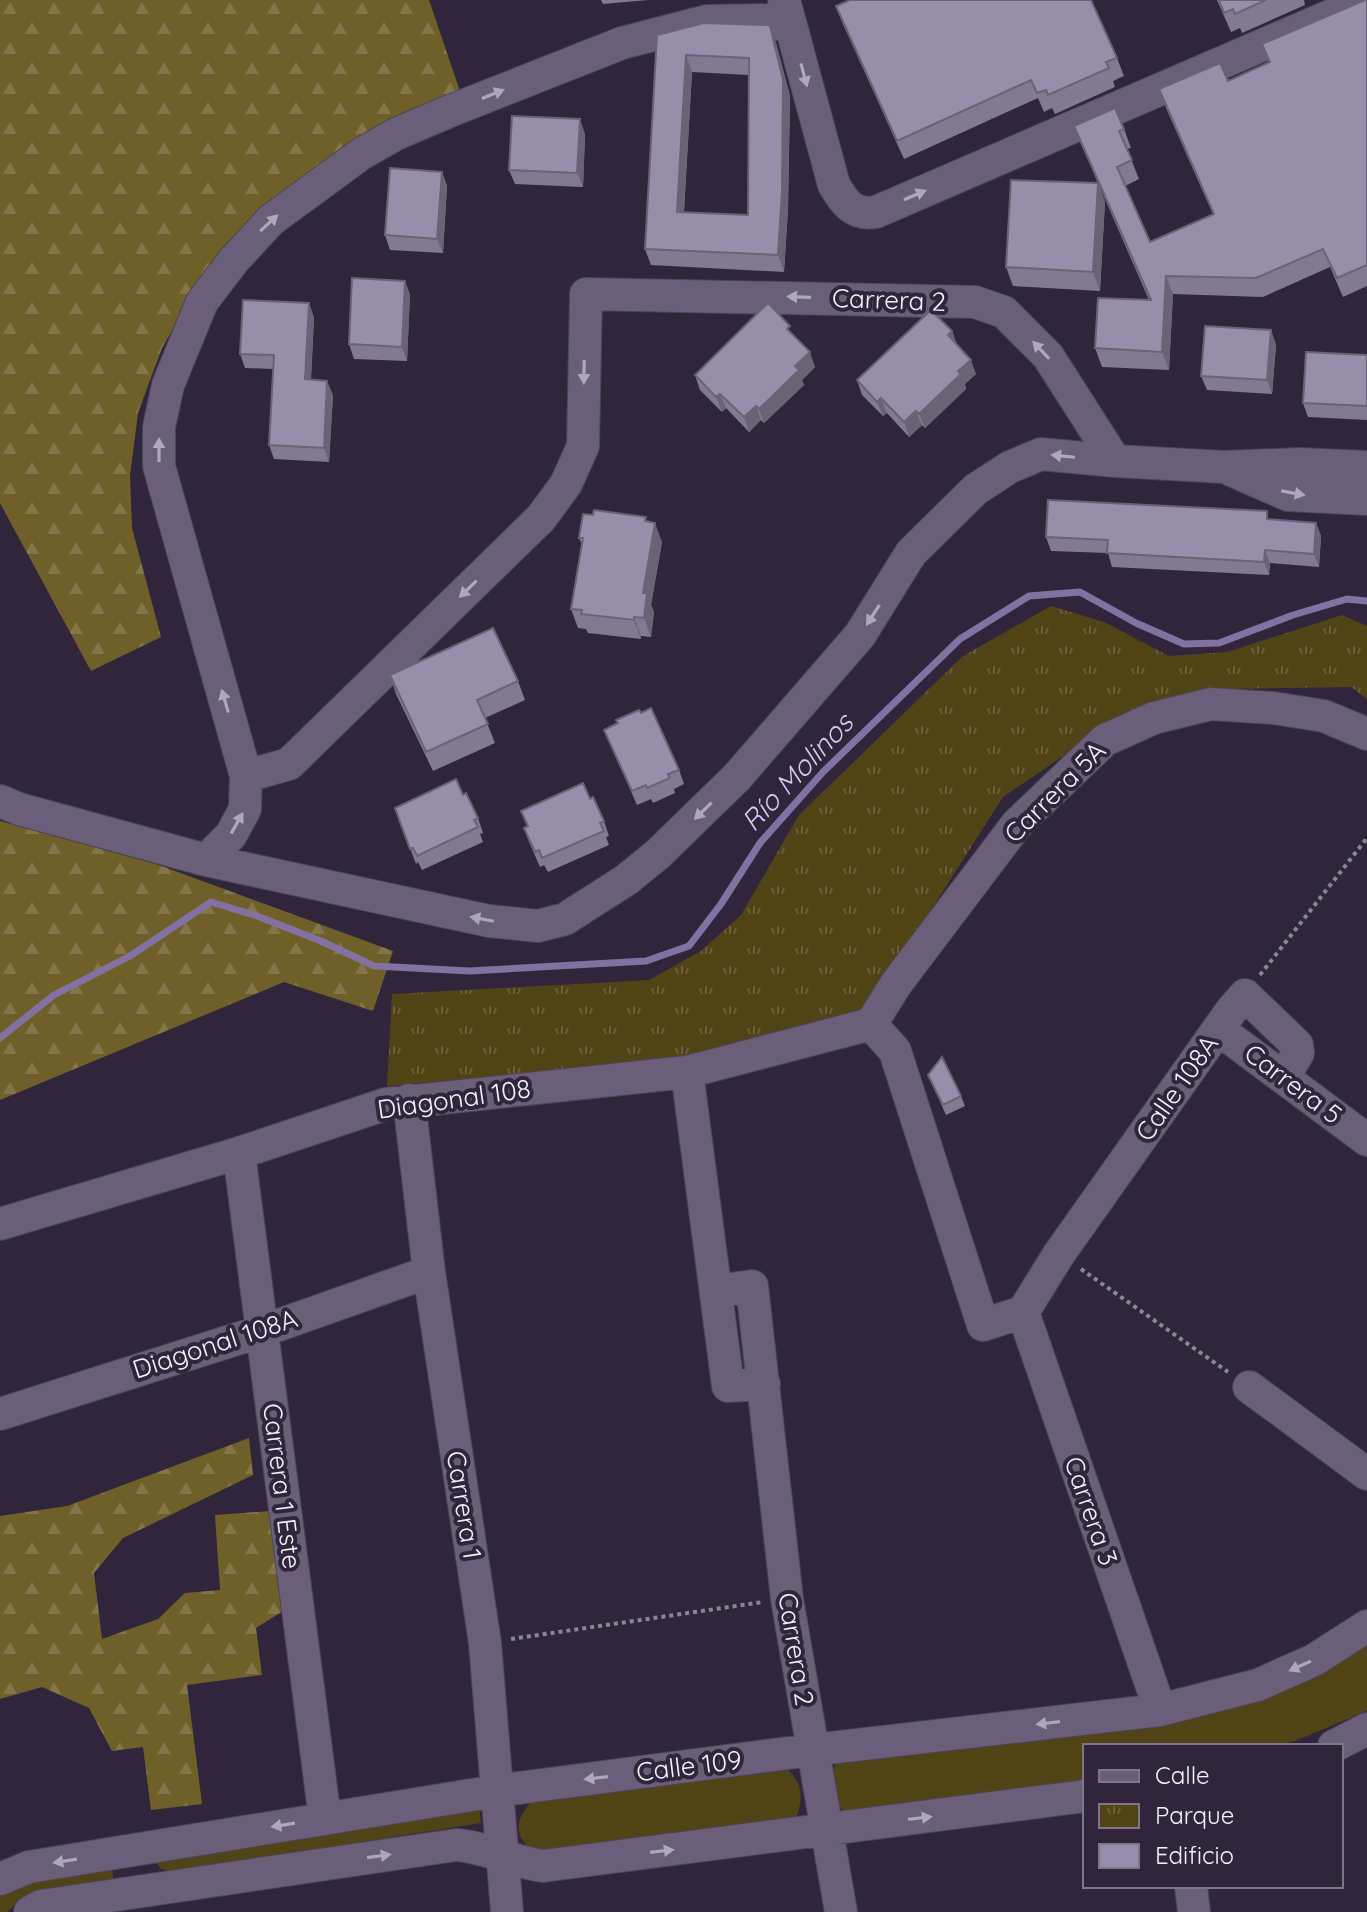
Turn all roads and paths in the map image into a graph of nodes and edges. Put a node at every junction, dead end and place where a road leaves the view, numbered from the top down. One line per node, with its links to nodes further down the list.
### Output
1 (1367, 0): 3 (street, one-way to 1)
2 (713, 10): 3 (street); 9 (street, one-way to 2)
3 (788, 14)
4 (1115, 461): 5 (street); 9 (street, Carrera 2, one-way to 9); 12 (street, one-way to 12)
5 (1224, 467): 6 (street); 7 (street, one-way to 7)
6 (1367, 467)
7 (1367, 499)
8 (1367, 734): 14 (street, Carrera 5A)
9 (246, 776): 12 (street, one-way to 9)
10 (0, 801): 12 (street)
11 (1367, 838): 13 (path)
12 (206, 860)
13 (1245, 995): 15 (street, Calle 108A); 17 (street)
14 (871, 1024): 16 (street, Diagonal 108); 24 (street)
15 (1218, 1029): 17 (street, Carrera 5); 22 (street, Calle 108A)
16 (687, 1072): 18 (street, Diagonal 108); 29 (street, Carrera 2)
17 (1284, 1077): 19 (street, Carrera 5)
18 (409, 1100): 20 (street, Diagonal 108); 23 (street, Carrera 1)
19 (1367, 1140)
20 (239, 1153): 21 (street, Diagonal 108); 25 (street, Carrera 1 Este)
21 (0, 1224)
22 (1059, 1254): 24 (street, Calle 108A); 26 (path)
23 (429, 1272): 25 (street, Diagonal 108A); 31 (street, Carrera 1)
24 (1023, 1312): 32 (street, Carrera 3)
25 (262, 1331): 27 (street, Diagonal 108A); 38 (street, Carrera 1 Este)
26 (1249, 1387): 28 (street)
27 (0, 1414)
28 (1367, 1474)
29 (787, 1599): 31 (path); 35 (street, Carrera 2)
30 (1367, 1626): 32 (street, Calle 109, one-way to 32)
31 (485, 1643): 36 (street, Carrera 1)
32 (1160, 1710): 35 (street, Calle 109, one-way to 35)
33 (1367, 1729): 34 (street)
34 (1338, 1744)
35 (812, 1750): 36 (street, Calle 109, one-way to 36); 39 (street, Carrera 2)
36 (496, 1791): 38 (street, Calle 109); 41 (street, Carrera 1)
37 (1083, 1796): 39 (street, one-way to 37)
38 (325, 1819): 40 (street, Calle 109, one-way to 40)
39 (825, 1830): 41 (street, one-way to 39); 47 (street, Carrera 2)
40 (132, 1850): 42 (street, Calle 109, one-way to 42); 44 (street)
41 (501, 1856): 44 (street, one-way to 41); 46 (street, Carrera 1)
42 (0, 1879)
43 (1191, 1888): 48 (street)
44 (141, 1902): 45 (street)
45 (30, 1912)
46 (507, 1912)
47 (841, 1912)
48 (1194, 1912)

